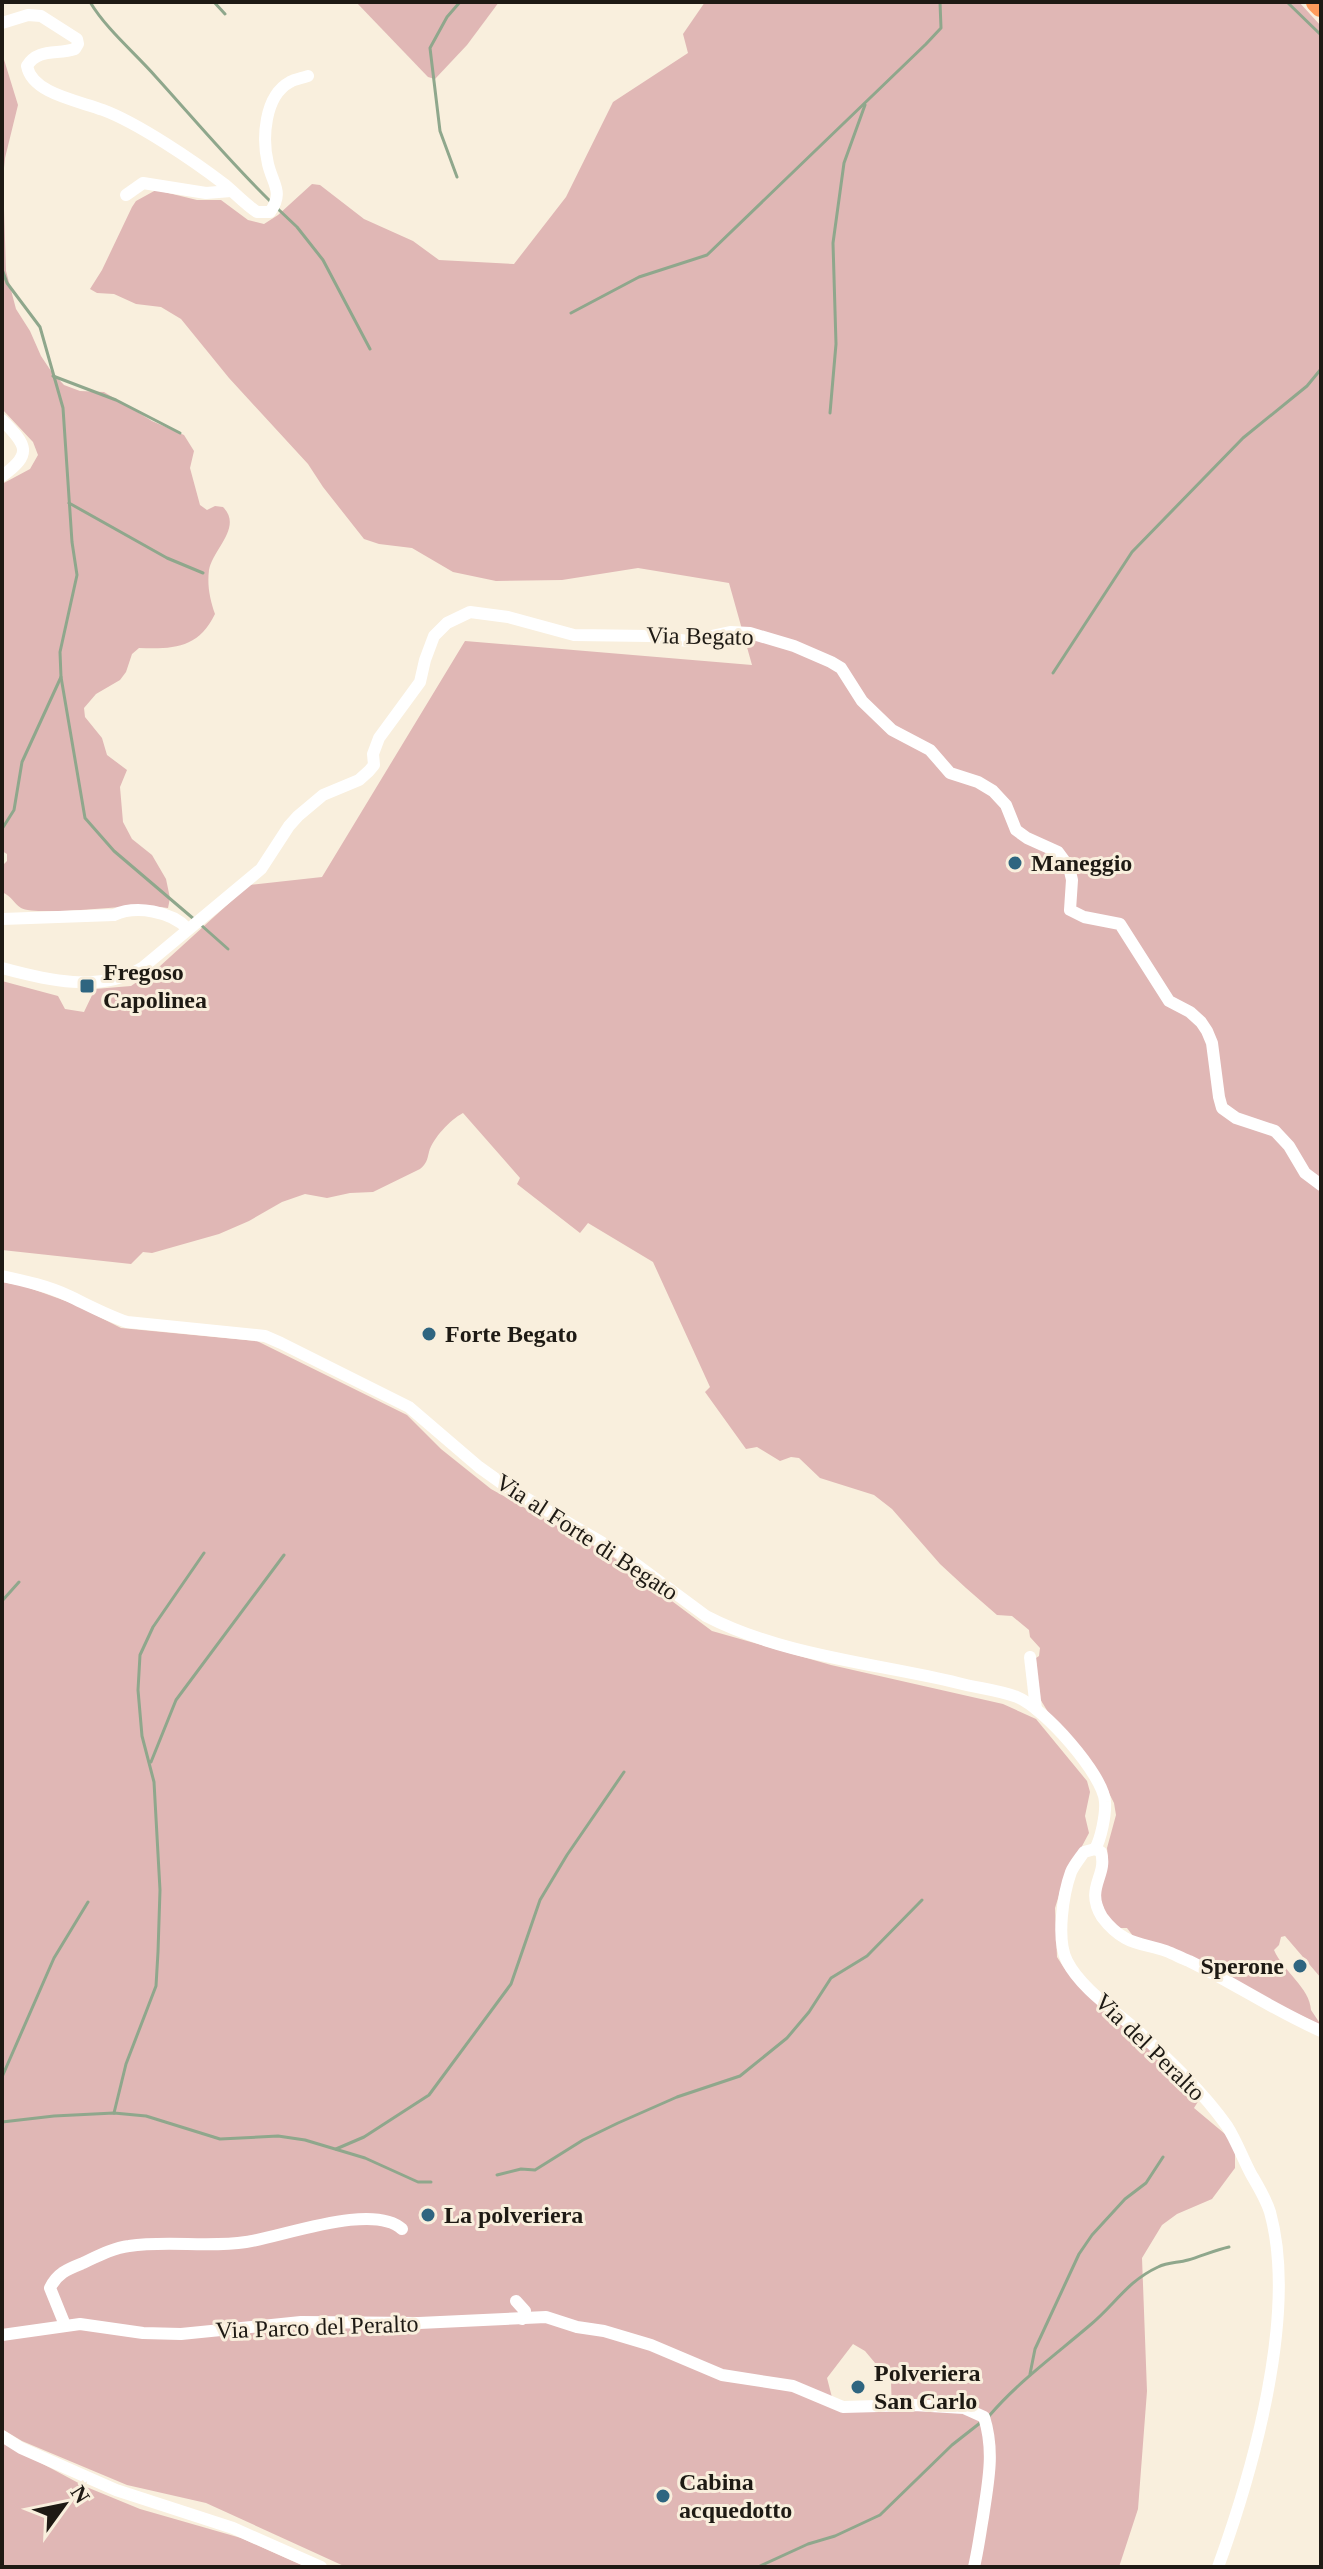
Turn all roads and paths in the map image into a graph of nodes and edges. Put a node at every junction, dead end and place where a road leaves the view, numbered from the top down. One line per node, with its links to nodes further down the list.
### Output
1 (2, 23): 3 (street)
2 (308, 76): 3 (street)
3 (231, 191): 4 (street)
4 (126, 195)
5 (2, 420): 6 (street)
6 (2, 476)
7 (2, 919): 8 (street)
8 (188, 929): 9 (street); 10 (street, Via Begato)
9 (2, 968)
10 (1321, 1185)
11 (2, 1276): 13 (street, Via al Forte di Begato)
12 (1030, 1657): 13 (street)
13 (1036, 1709): 14 (street, Via al Forte di Begato)
14 (1095, 1849): 15 (street); 24 (street, Via del Peralto)
15 (1321, 2031)
16 (402, 2229): 19 (street)
17 (516, 2301): 18 (street)
18 (522, 2319): 19 (street, Via Parco del Peralto); 23 (street, Via Parco del Peralto)
19 (65, 2325): 20 (street, Via Parco del Peralto)
20 (2, 2335)
21 (2, 2436): 22 (street)
22 (321, 2567)
23 (974, 2567)
24 (1218, 2567)

